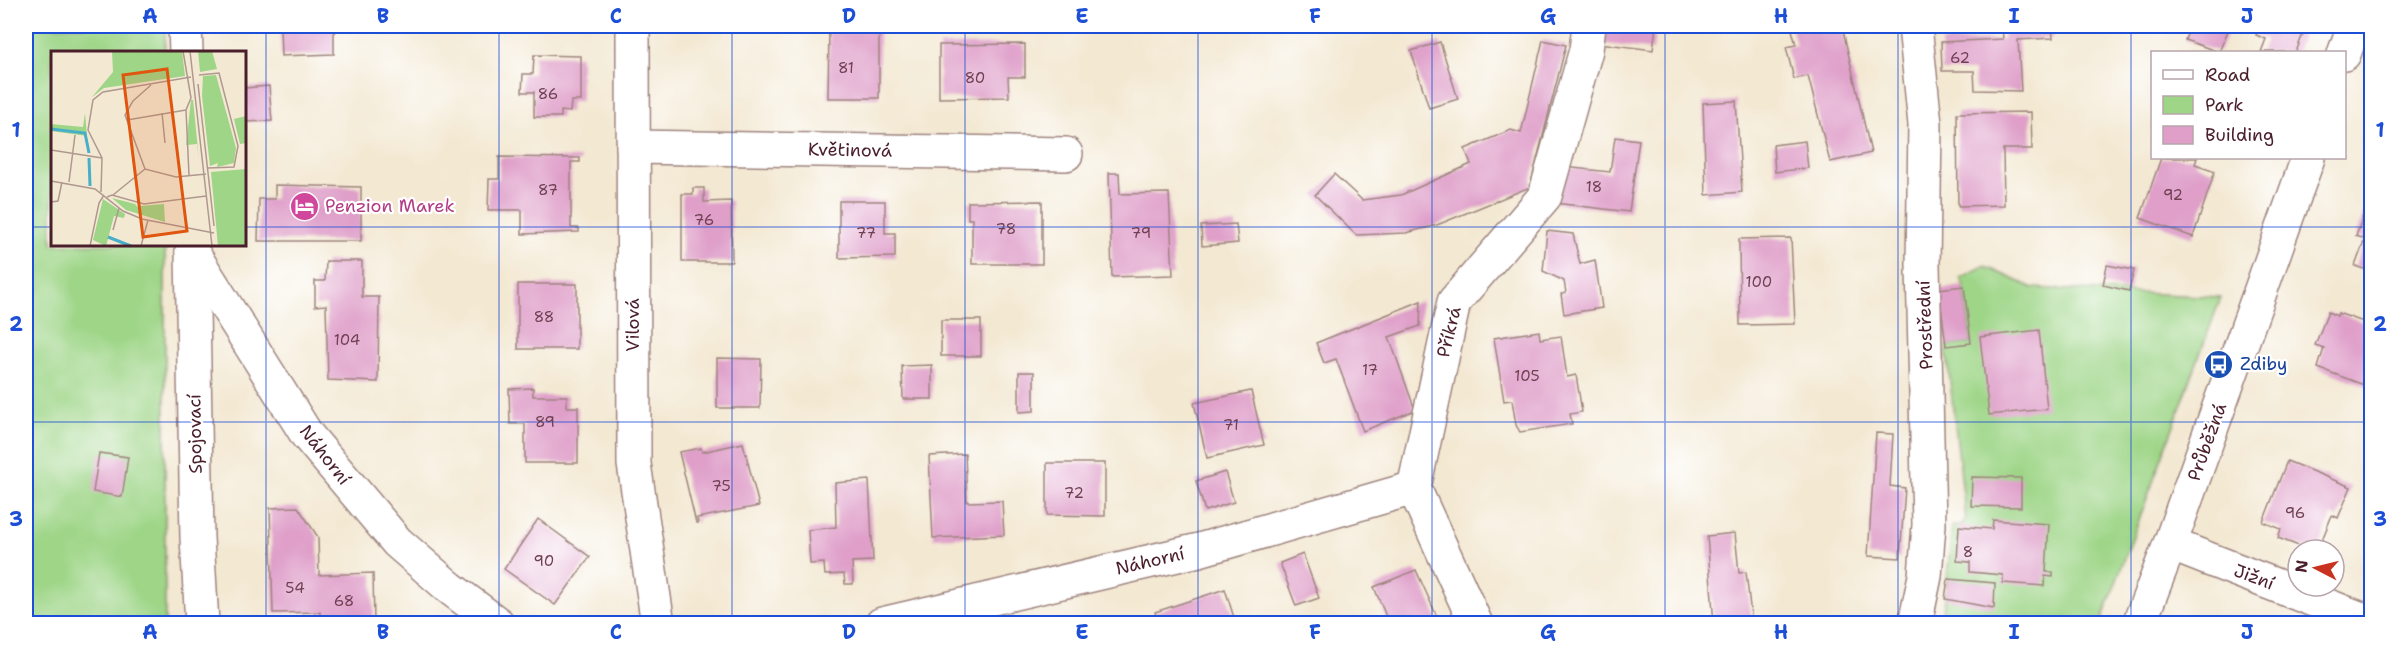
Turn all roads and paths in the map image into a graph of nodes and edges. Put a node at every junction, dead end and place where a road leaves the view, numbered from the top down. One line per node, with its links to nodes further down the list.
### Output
1 (185, 26): 6 (street)
2 (633, 26): 8 (street, Vilová)
3 (1589, 26): 12 (street, Příkrá)
4 (1915, 26): 20 (street, Prostřední)
5 (2354, 26): 7 (street)
6 (186, 51)
7 (2345, 51)
8 (633, 147): 9 (street, Květinová); 17 (street, Vilová)
9 (1066, 154)
10 (2308, 159): 13 (street, Průběžná)
11 (192, 248): 15 (street, Spojovací); 16 (street, Náhorní)
12 (1414, 488): 18 (street, Náhorní); 19 (street)
13 (2170, 544): 14 (street, Jižní); 21 (street, Průběžná)
14 (2372, 623)
15 (202, 624)
16 (498, 624)
17 (658, 624)
18 (882, 624)
19 (1476, 624)
20 (1916, 624)
21 (2139, 624)

